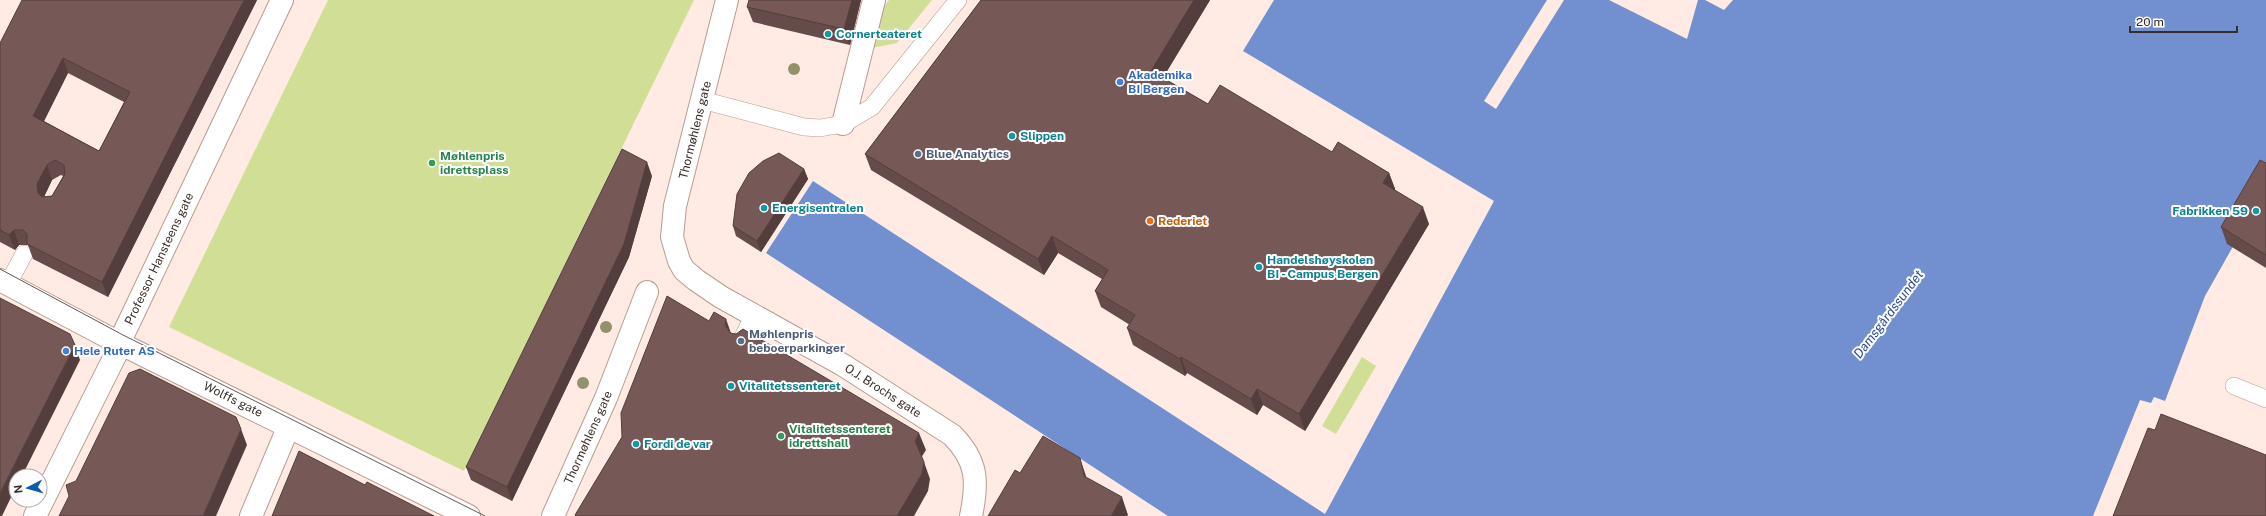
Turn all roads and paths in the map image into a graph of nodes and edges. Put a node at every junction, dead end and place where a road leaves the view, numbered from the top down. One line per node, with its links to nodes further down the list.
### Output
1 (282, 0): 13 (street, Professor Hansteens gate)
2 (727, 0): 5 (street, Thormøhlens gate)
3 (958, 0): 6 (lane)
4 (875, 3): 6 (street)
5 (702, 100): 6 (lane); 8 (street, Thormøhlens gate)
6 (843, 124)
7 (24, 254): 9 (lane)
8 (679, 261): 11 (street, O.J. Brochs gate)
9 (4, 282): 13 (street, Wolffs gate)
10 (647, 292): 20 (street, Thormøhlens gate)
11 (754, 315): 12 (lane); 21 (street, O.J. Brochs gate)
12 (741, 341)
13 (121, 344): 16 (street, Wolffs gate); 17 (street, Professor Hansteens gate)
14 (2234, 386): 15 (lane)
15 (2266, 399)
16 (288, 428): 18 (street); 19 (street, Wolffs gate)
17 (35, 516)
18 (251, 516)
19 (469, 516)
20 (553, 516)
21 (971, 516)

